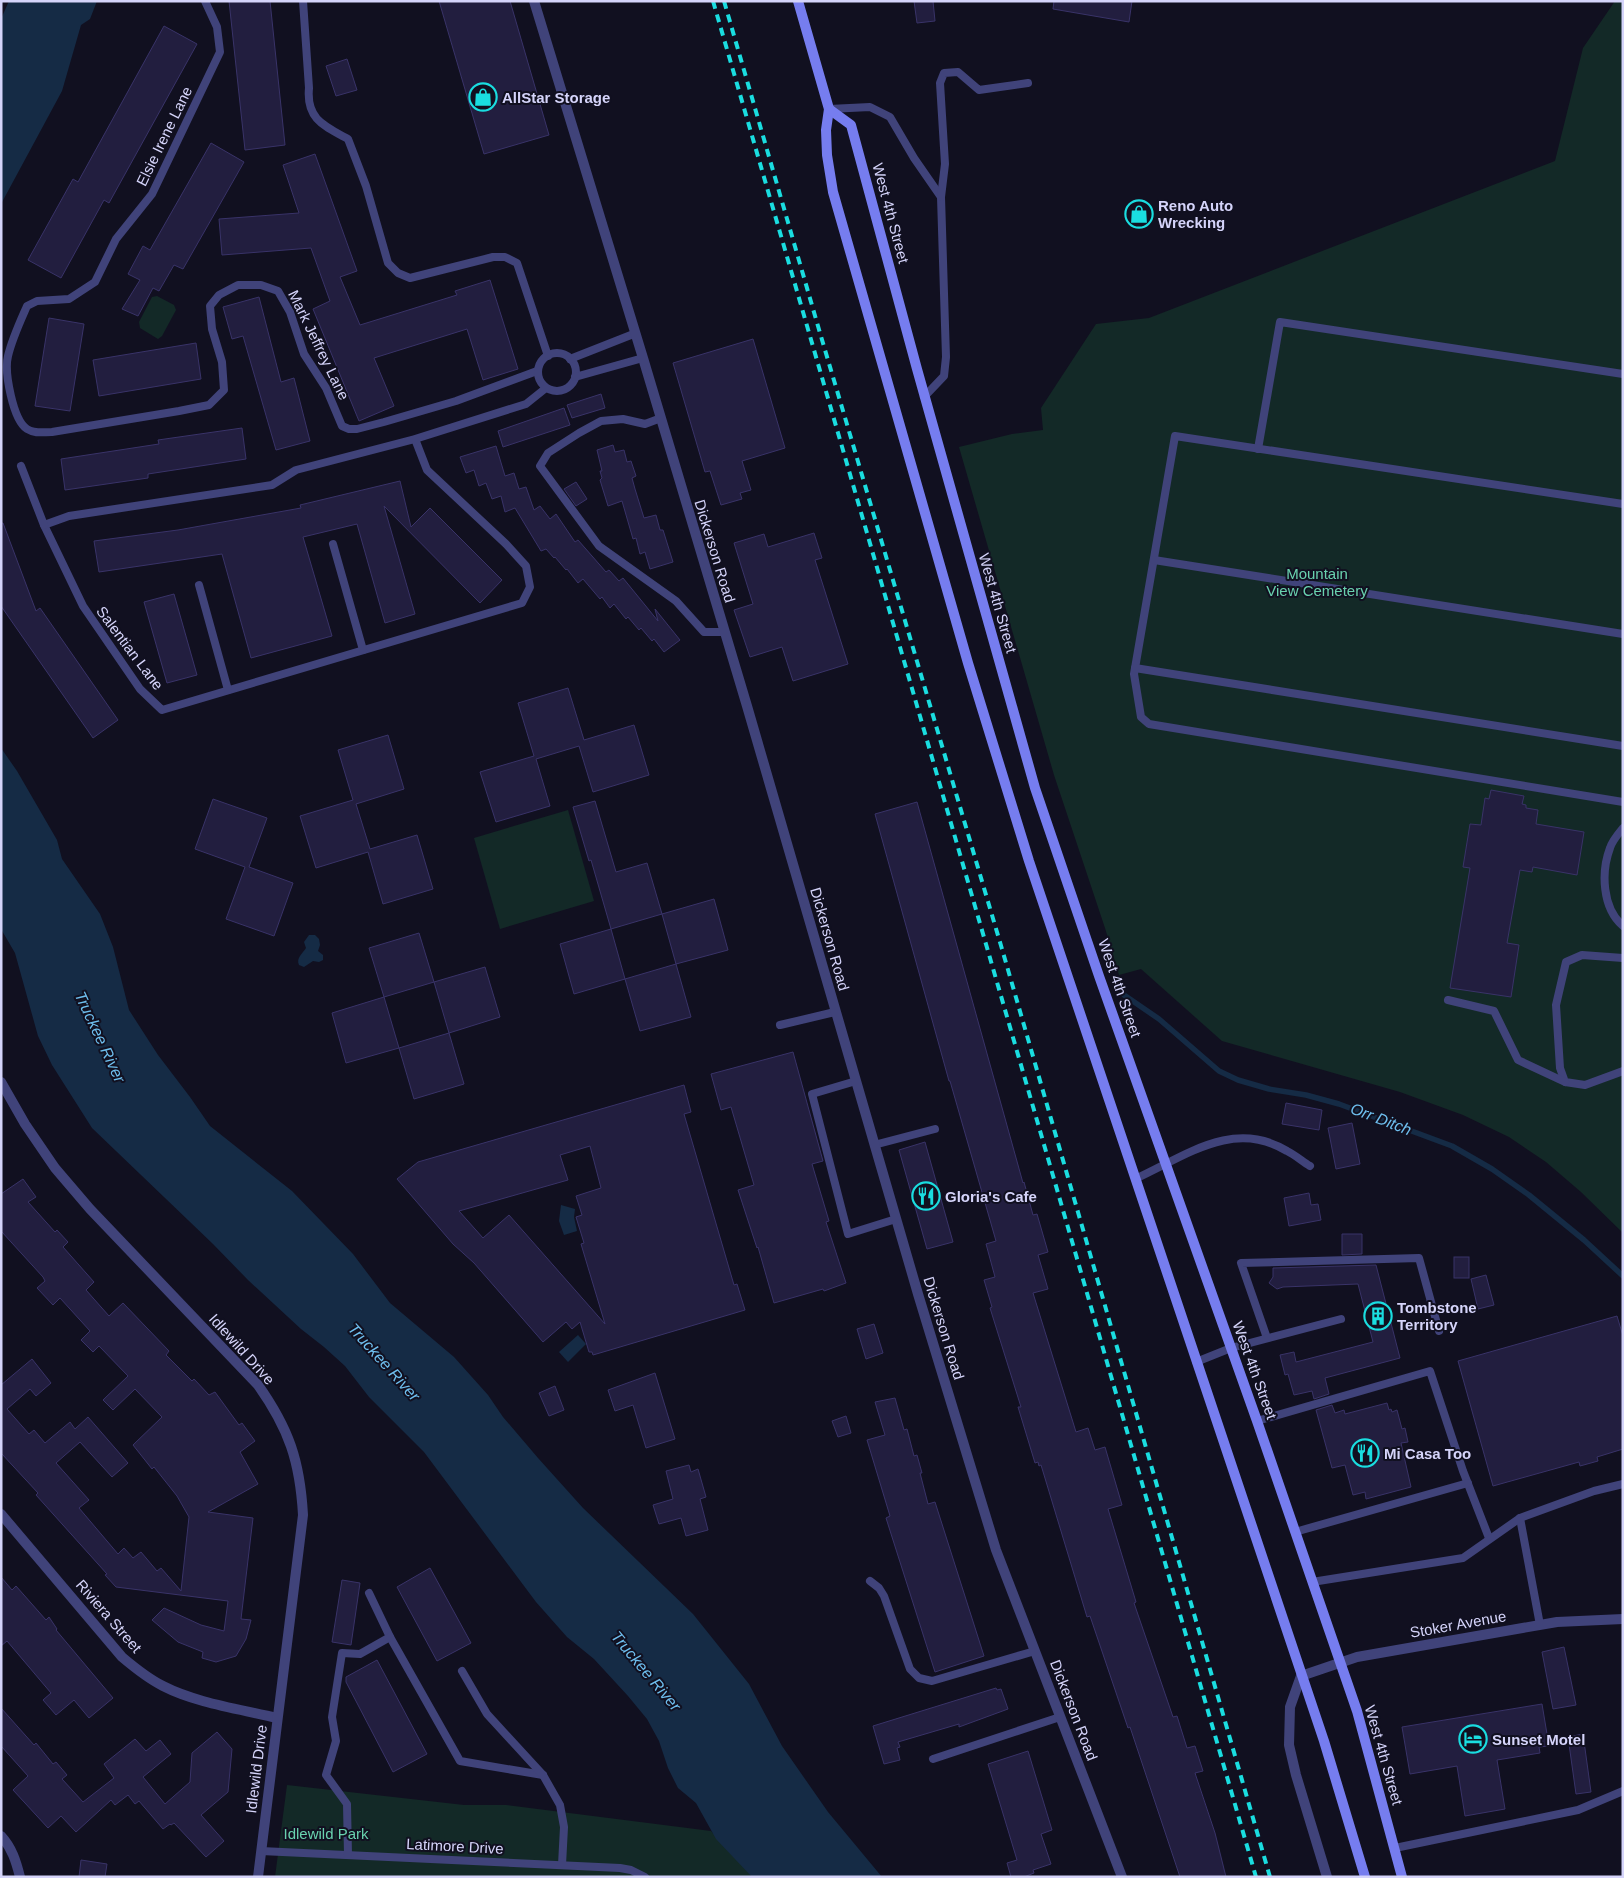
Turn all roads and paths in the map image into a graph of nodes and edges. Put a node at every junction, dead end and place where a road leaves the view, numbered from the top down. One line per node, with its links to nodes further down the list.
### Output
1 (205, 1): 18 (lane, Elsie Irene Lane)
2 (303, 1): 9 (lane)
3 (534, 1): 8 (street, Dickerson Road)
4 (798, 1): 6 (main road)
5 (1028, 83): 7 (lane)
6 (829, 109): 7 (lane); 16 (main road, West 4th Street); 48 (main road)
7 (941, 197): 16 (lane)
8 (636, 333): 10 (street, Dickerson Road); 11 (lane)
9 (548, 356): 11 (lane); 12 (lane)
10 (643, 358): 14 (lane); 17 (street, Dickerson Road)
11 (570, 359): 14 (lane)
12 (537, 372): 15 (lane); 18 (lane, Mark Jeffrey Lane)
13 (1623, 374): 20 (lane)
14 (575, 376): 15 (lane)
15 (546, 388): 19 (lane)
16 (924, 397): 46 (main road, West 4th Street)
17 (661, 418): 27 (street, Dickerson Road); 27 (lane)
18 (52, 432)
19 (415, 439): 23 (lane); 29 (lane, Salentian Lane)
20 (1258, 449): 22 (lane); 25 (lane)
21 (21, 466): 23 (lane)
22 (1623, 504)
23 (44, 525): 31 (lane, Salentian Lane)
24 (332, 544): 29 (lane)
25 (1154, 560): 28 (lane); 30 (lane)
26 (199, 585): 31 (lane)
27 (724, 632): 38 (street, Dickerson Road)
28 (1623, 634)
29 (363, 650): 31 (lane, Salentian Lane)
30 (1135, 668): 32 (lane); 33 (lane)
31 (228, 690)
32 (1623, 746)
33 (1623, 802)
34 (1623, 828): 35 (lane)
35 (1623, 926)
36 (1623, 958): 43 (lane)
37 (1448, 1000): 43 (lane)
38 (836, 1012): 39 (lane); 41 (street, Dickerson Road)
39 (780, 1025)
40 (1623, 1071): 43 (lane)
41 (856, 1081): 45 (street, Dickerson Road); 49 (lane)
42 (1, 1082): 73 (street, Idlewild Drive)
43 (1565, 1082)
44 (935, 1129): 45 (lane)
45 (874, 1145): 49 (street, Dickerson Road)
46 (1166, 1165): 47 (lane); 48 (lane); 53 (main road, West 4th Street)
47 (1310, 1166)
48 (1135, 1179): 54 (main road)
49 (896, 1219): 68 (street, Dickerson Road)
50 (1341, 1319): 52 (lane)
51 (1439, 1331): 52 (lane)
52 (1267, 1338): 53 (lane)
53 (1231, 1348): 54 (lane); 55 (main road, West 4th Street)
54 (1196, 1362): 71 (main road)
55 (1257, 1421): 56 (lane); 60 (main road, West 4th Street)
56 (1468, 1483): 60 (lane); 61 (lane)
57 (1623, 1484): 59 (lane)
58 (1, 1514): 73 (street, Riviera Street)
59 (1520, 1518): 61 (lane); 66 (lane)
60 (1295, 1532): 63 (main road, West 4th Street)
61 (1489, 1538): 63 (lane)
62 (870, 1581): 68 (lane)
63 (1312, 1582): 69 (main road, West 4th Street)
64 (369, 1593): 67 (lane)
65 (1623, 1619): 66 (street, Stoker Avenue)
66 (1540, 1625): 69 (street, Stoker Avenue)
67 (390, 1637): 75 (lane); 80 (lane)
68 (1035, 1651): 72 (street, Dickerson Road)
69 (1340, 1663): 71 (street, Stoker Avenue); 78 (main road, West 4th Street)
70 (462, 1671): 75 (lane)
71 (1301, 1676): 86 (street); 87 (main road)
72 (1060, 1717): 74 (lane); 85 (street, Dickerson Road)
73 (277, 1718): 79 (street, Idlewild Drive)
74 (933, 1759)
75 (543, 1775): 81 (lane)
76 (1623, 1791): 78 (lane)
77 (1, 1836): 82 (street)
78 (1395, 1848): 88 (main road, West 4th Street)
79 (261, 1851): 80 (lane, Latimore Drive); 83 (street, Idlewild Drive)
80 (348, 1855): 81 (lane, Latimore Drive)
81 (562, 1865): 84 (lane, Latimore Drive)
82 (20, 1877)
83 (258, 1877)
84 (646, 1877)
85 (1122, 1877)
86 (1327, 1877)
87 (1365, 1877)
88 (1402, 1877)

